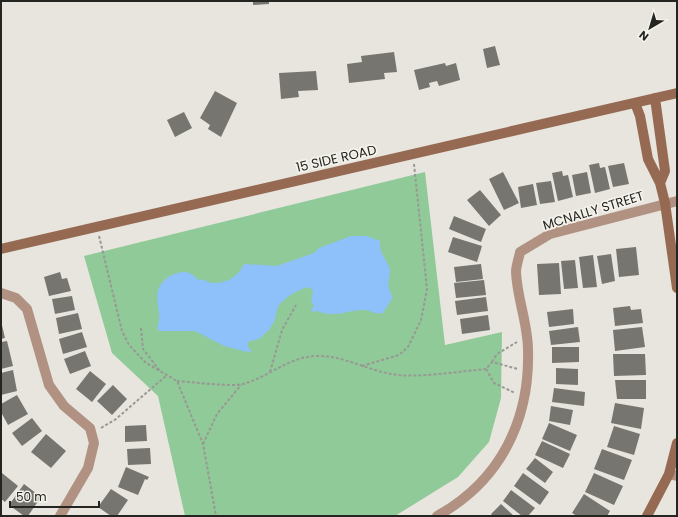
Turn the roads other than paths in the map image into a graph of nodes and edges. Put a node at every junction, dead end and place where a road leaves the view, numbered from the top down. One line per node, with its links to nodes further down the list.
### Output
1 (677, 93): 2 (street, 15 SIDE ROAD)
2 (655, 98): 3 (street, 15 SIDE ROAD); 4 (street)
3 (635, 103): 4 (street); 7 (street, 15 SIDE ROAD)
4 (660, 183): 6 (street)
5 (677, 201): 6 (street, MCNALLY STREET)
6 (665, 203): 8 (street); 13 (street, MCNALLY STREET)
7 (1, 249)
8 (677, 288)
9 (1, 293): 12 (street)
10 (677, 443): 11 (street)
11 (673, 475): 14 (street)
12 (60, 516)
13 (437, 516)
14 (647, 516)

